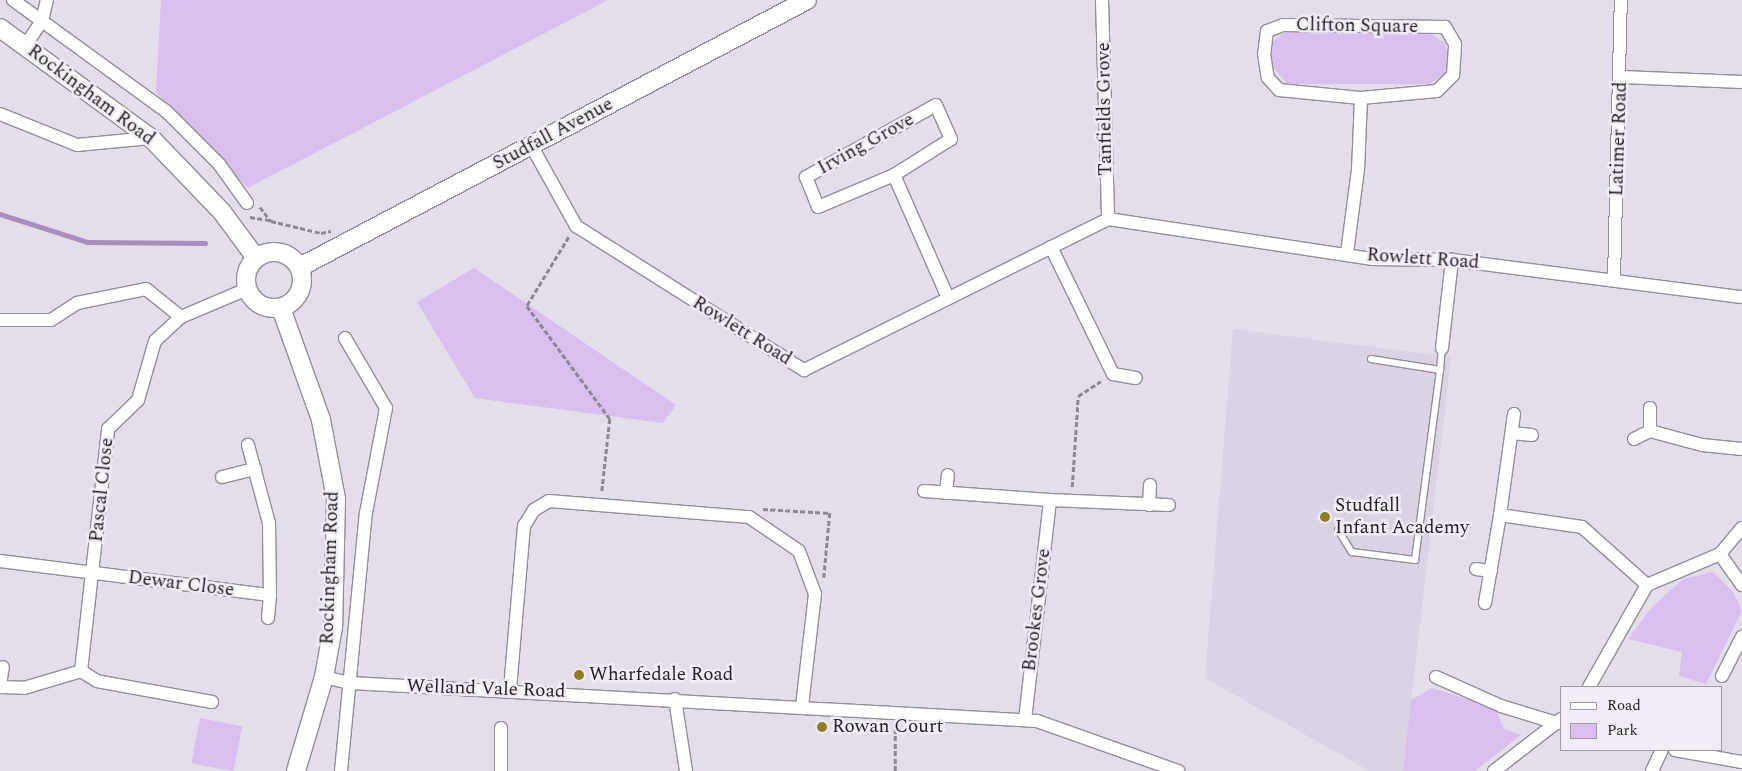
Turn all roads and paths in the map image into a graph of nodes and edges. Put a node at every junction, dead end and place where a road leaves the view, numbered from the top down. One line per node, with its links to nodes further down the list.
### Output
1 (13, 0): 7 (street)
2 (47, 0): 7 (street)
3 (807, 0): 6 (street, Studfall Avenue)
4 (1102, 0): 18 (street, Tanfields Grove)
5 (1621, 0): 10 (street, Latimer Road)
6 (788, 4): 15 (street, Studfall Avenue)
7 (42, 21): 9 (street); 17 (street)
8 (0, 28): 9 (street, Rockingham Road)
9 (25, 46): 14 (street, Rockingham Road)
10 (1622, 77): 11 (street); 26 (street, Latimer Road)
11 (1742, 82)
12 (1361, 98): 12 (street, Clifton Square); 22 (street)
13 (0, 114): 14 (street)
14 (151, 138): 23 (street, Rockingham Road)
15 (531, 145): 19 (street, Rowlett Road); 20 (street, Studfall Avenue)
16 (894, 175): 16 (street, Irving Grove); 29 (street)
17 (247, 203): 20 (path)
18 (1108, 219): 21 (street, Rowlett Road); 22 (street, Rowlett Road)
19 (576, 226): 29 (street, Rowlett Road); 57 (path)
20 (345, 244): 25 (street, Studfall Avenue)
21 (1051, 247): 29 (street, Rowlett Road); 37 (street)
22 (1347, 253): 24 (street, Rowlett Road)
23 (256, 258): 25 (street); 27 (street)
24 (1452, 260): 26 (street, Rowlett Road); 34 (street)
25 (300, 267): 30 (street)
26 (1614, 279): 28 (street, Rowlett Road)
27 (247, 289): 30 (street); 31 (street, Pascal Close)
28 (1742, 297)
29 (948, 298)
30 (281, 308): 77 (street, Rockingham Road)
31 (181, 317): 32 (street); 66 (street, Pascal Close)
32 (0, 320)
33 (345, 338): 79 (street)
34 (1442, 348): 36 (lane)
35 (1371, 359): 36 (lane)
36 (1440, 370): 61 (lane)
37 (1113, 374): 38 (street); 54 (path)
38 (1136, 378)
39 (1650, 408): 41 (street)
40 (1514, 414): 42 (street)
41 (1650, 431): 44 (street); 46 (street)
42 (1512, 433): 43 (street); 58 (street)
43 (1532, 435)
44 (1634, 439)
45 (248, 445): 47 (street)
46 (1742, 450)
47 (255, 469): 49 (street); 70 (street)
48 (948, 475): 52 (street)
49 (222, 477)
50 (1150, 485): 55 (street)
51 (924, 491): 52 (street)
52 (946, 493): 53 (street)
53 (1050, 500): 54 (street); 87 (street, Brookes Grove)
54 (1071, 501): 55 (street)
55 (1149, 504): 56 (street)
56 (1169, 505)
57 (600, 506): 59 (street); 82 (street)
58 (1500, 515): 65 (street); 67 (street)
59 (749, 517): 69 (street); 69 (path)
60 (1742, 528): 62 (street)
61 (1338, 530)
62 (1720, 554): 67 (street); 68 (street)
63 (0, 561): 66 (street, Dewar Close)
64 (1476, 569): 65 (street)
65 (1491, 570): 71 (street)
66 (92, 572): 70 (street, Dewar Close); 75 (street, Pascal Close)
67 (1647, 585): 81 (street)
68 (1742, 585)
69 (815, 594): 85 (street)
70 (270, 595): 72 (street)
71 (1485, 603)
72 (268, 618)
73 (1742, 636): 76 (street)
74 (3, 667): 80 (street)
75 (82, 671): 80 (street); 84 (street)
76 (1722, 676)
77 (324, 677): 79 (street, Welland Vale Road); 93 (street, Rockingham Road)
78 (1436, 678): 88 (street)
79 (351, 683): 82 (street, Welland Vale Road); 94 (street)
80 (0, 686)
81 (1590, 686)
82 (510, 688): 83 (street, Welland Vale Road)
83 (675, 699): 85 (street, Welland Vale Road); 96 (street)
84 (212, 702)
85 (802, 706): 86 (street, Welland Vale Road)
86 (896, 712): 87 (street, Welland Vale Road); 97 (path)
87 (1025, 720): 98 (street, Welland Vale Road)
88 (1559, 721): 99 (street)
89 (501, 728): 95 (street)
90 (1662, 751): 100 (street)
91 (1681, 751): 92 (street)
92 (1742, 762)
93 (296, 771)
94 (341, 771)
95 (501, 771)
96 (686, 771)
97 (894, 771)
98 (1178, 771)
99 (1494, 771)
100 (1652, 771)

